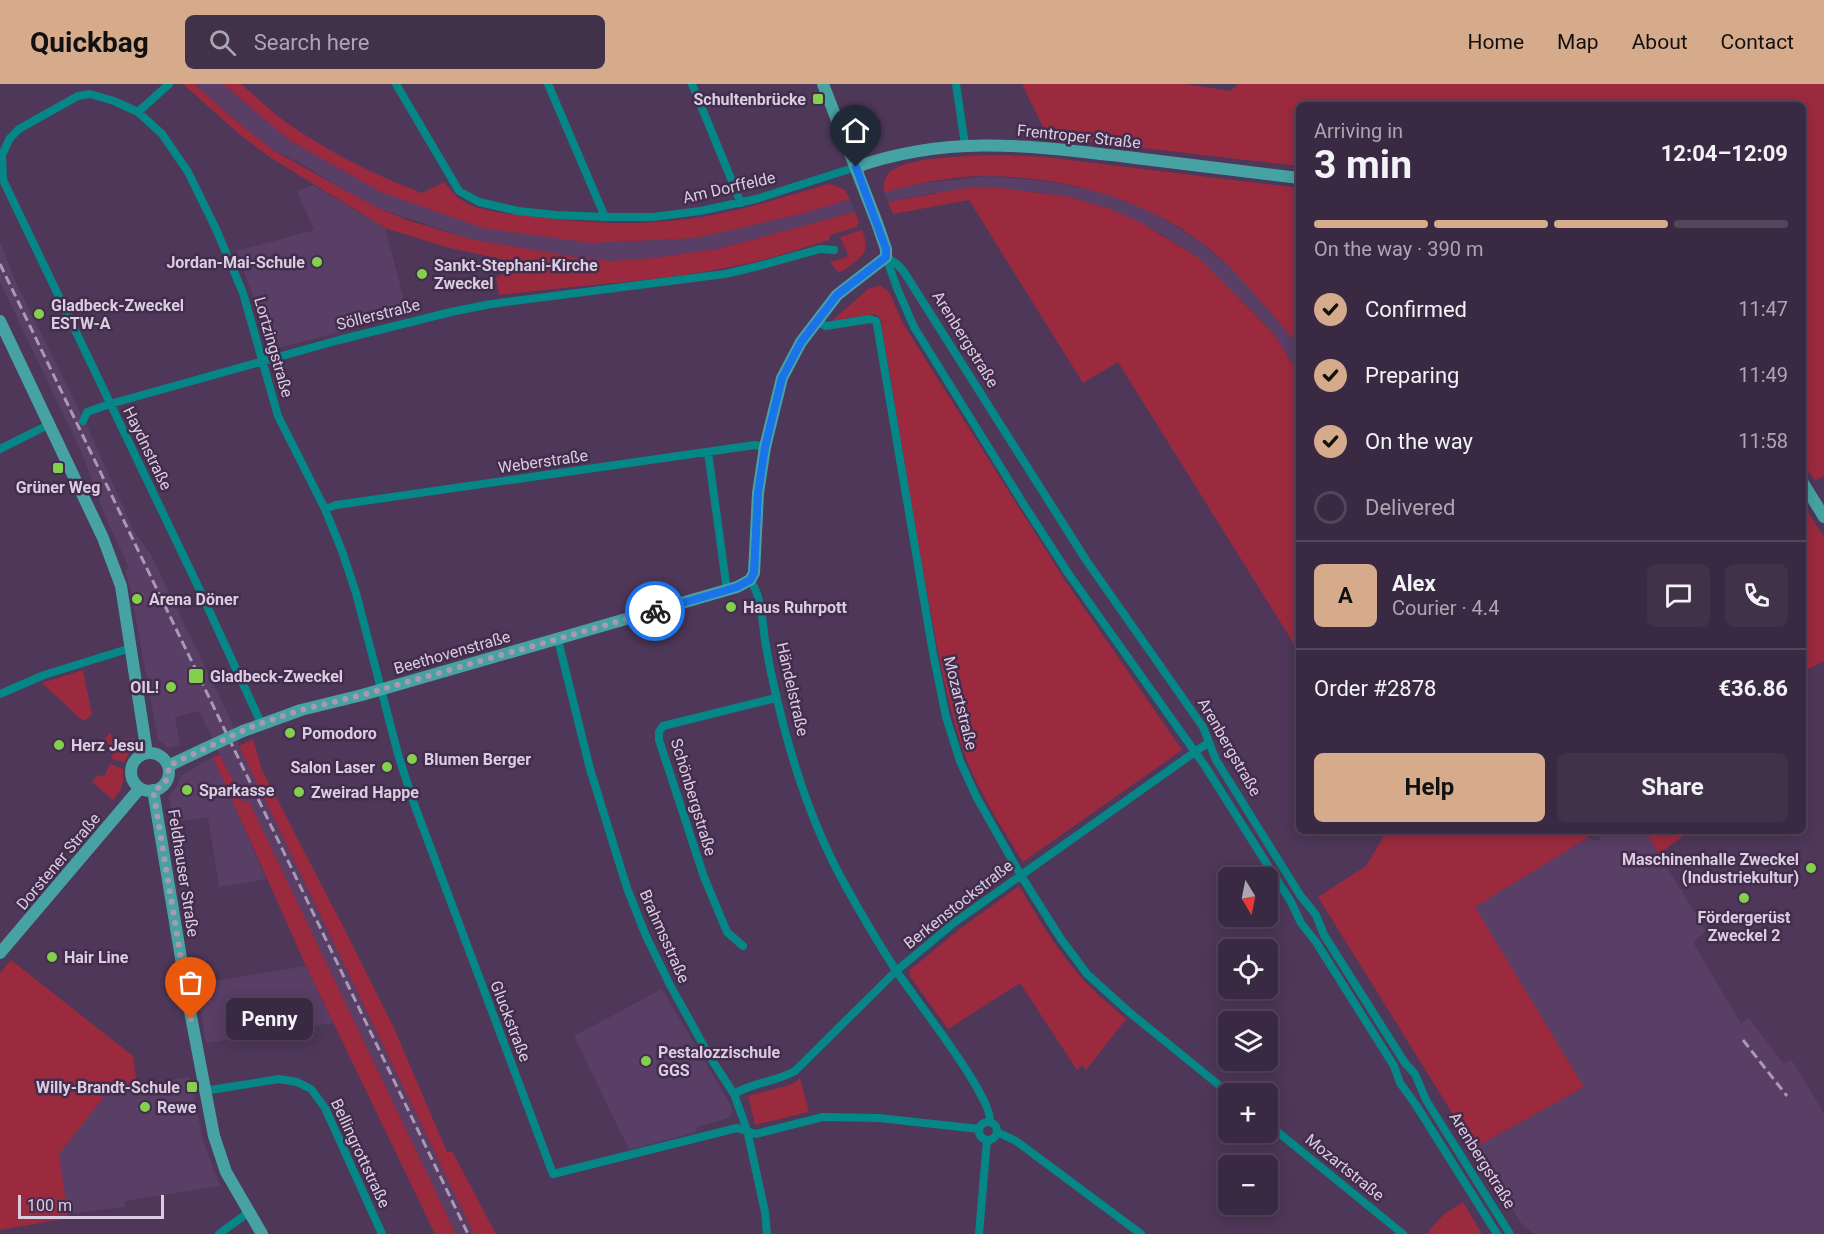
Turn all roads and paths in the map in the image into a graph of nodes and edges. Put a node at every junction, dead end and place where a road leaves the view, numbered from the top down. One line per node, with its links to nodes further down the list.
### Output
1 (169, 84): 7 (street)
2 (396, 84): 13 (street, Am Dorffelde)
3 (548, 84): 13 (street)
4 (692, 84): 12 (street)
5 (823, 84): 9 (street, Arenbergstraße)
6 (956, 84): 8 (street)
7 (138, 112): 11 (street, Lortzingstraße); 18 (street, Lortzingstraße)
8 (965, 145): 9 (street, Frentroper Straße); 10 (street, Frentroper Straße)
9 (856, 167): 12 (street, Am Dorffelde); 15 (street, Arenbergstraße)
10 (1296, 178)
11 (6, 187): 19 (street, Haydnstraße)
12 (741, 203): 13 (street, Am Dorffelde)
13 (605, 217)
14 (834, 250): 18 (street, Söllerstraße)
15 (886, 257): 17 (street, Händelstraße); 36 (street, Arenbergstraße); 37 (street, Arenbergstraße)
16 (0, 321): 21 (street)
17 (815, 321): 22 (street, Händelstraße); 42 (street, Mozartstraße)
18 (262, 362): 19 (street, Söllerstraße); 26 (street, Lortzingstraße)
19 (110, 404): 20 (street, Söllerstraße); 35 (street, Haydnstraße)
20 (83, 421)
21 (48, 425): 23 (street); 31 (street)
22 (765, 447): 24 (street, Weberstraße); 28 (street, Händelstraße)
23 (0, 449)
24 (708, 452): 26 (street, Weberstraße); 29 (street)
25 (1806, 488): 27 (street)
26 (325, 509): 32 (street, Lortzingstraße)
27 (1824, 517)
28 (750, 580): 29 (street, Beethovenstraße); 34 (street, Händelstraße)
29 (727, 590): 30 (street, Beethovenstraße)
30 (558, 640): 32 (street, Beethovenstraße); 48 (street, Brahmsstraße)
31 (131, 648): 33 (street); 38 (street)
32 (382, 688): 35 (street, Beethovenstraße); 51 (street, Gluckstraße)
33 (0, 694)
34 (776, 698): 43 (street, Schönbergstraße); 45 (street, Händelstraße)
35 (261, 723): 39 (street, Beethovenstraße, bridge)
36 (1209, 742): 37 (street, Berkenstockstraße); 64 (street, Arenbergstraße)
37 (1194, 752): 42 (street, Berkenstockstraße); 63 (street, Arenbergstraße)
38 (147, 753): 39 (street); 40 (street)
39 (168, 766): 41 (street)
40 (140, 788): 41 (street); 44 (street, Dorstener Straße)
41 (153, 790): 47 (street, Feldhauser Straße)
42 (1020, 874): 45 (street, Berkenstockstraße); 46 (street, Mozartstraße)
43 (743, 946)
44 (0, 953)
45 (896, 971): 48 (street, Berkenstockstraße); 49 (street, Händelstraße)
46 (1218, 1084)
47 (204, 1091): 55 (street, Feldhauser Straße); 58 (street, Bellingrottstraße)
48 (734, 1094): 51 (street, Brahmsstraße)
49 (990, 1122): 50 (street); 52 (street)
50 (979, 1129): 51 (street); 54 (street)
51 (747, 1130): 59 (street, Brahmsstraße)
52 (997, 1132): 54 (street); 61 (street)
53 (1278, 1132): 62 (street, Mozartstraße)
54 (987, 1140): 60 (street)
55 (249, 1212): 56 (street); 57 (street, Feldhauser Straße)
56 (219, 1234)
57 (262, 1234)
58 (382, 1234)
59 (767, 1234)
60 (979, 1234)
61 (1141, 1234)
62 (1403, 1234)
63 (1497, 1234)
64 (1510, 1234)

